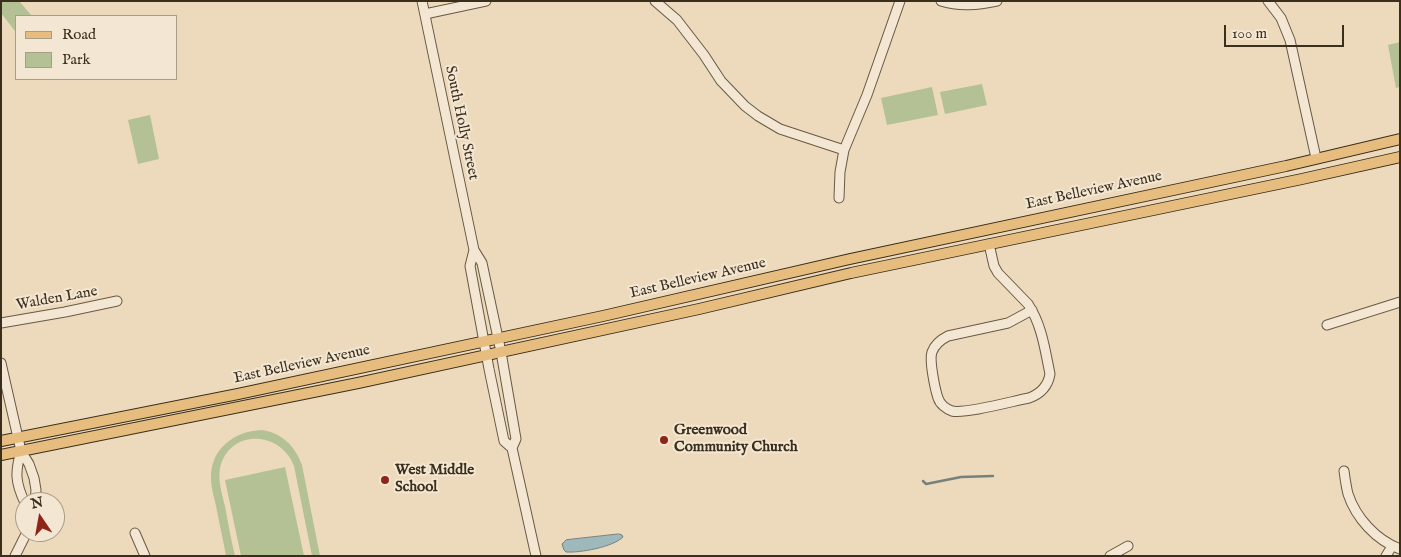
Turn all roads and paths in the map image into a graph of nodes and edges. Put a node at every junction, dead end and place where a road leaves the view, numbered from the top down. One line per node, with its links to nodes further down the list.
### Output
1 (422, 1): 8 (street, South Holly Street)
2 (486, 1): 8 (street)
3 (655, 1): 10 (street)
4 (900, 1): 10 (street)
5 (941, 1): 6 (street)
6 (997, 1)
7 (1268, 1): 12 (street)
8 (425, 14): 15 (street, South Holly Street)
9 (1400, 139): 12 (main road, East Belleview Avenue)
10 (844, 150): 13 (street)
11 (1400, 157): 14 (main road, East Belleview Avenue)
12 (1316, 158): 21 (main road, East Belleview Avenue)
13 (840, 198)
14 (990, 244): 18 (street); 23 (main road, East Belleview Avenue)
15 (474, 250): 21 (street, South Holly Street); 22 (street, South Holly Street)
16 (117, 302): 19 (street, Walden Lane)
17 (1400, 302): 20 (street)
18 (1032, 310): 18 (street)
19 (1, 322)
20 (1327, 325)
21 (498, 339): 22 (main road, East Belleview Avenue); 23 (street, South Holly Street)
22 (484, 341): 24 (street, South Holly Street); 26 (main road, East Belleview Avenue)
23 (501, 352): 24 (main road, East Belleview Avenue); 28 (street, South Holly Street)
24 (486, 356): 28 (street, South Holly Street); 29 (main road, East Belleview Avenue)
25 (1, 363): 26 (street)
26 (18, 437): 27 (main road, East Belleview Avenue); 29 (street)
27 (1, 441)
28 (512, 448): 40 (street, South Holly Street)
29 (21, 451): 30 (main road, East Belleview Avenue); 32 (street); 33 (street)
30 (1, 455)
31 (1344, 471): 37 (street)
32 (20, 492)
33 (36, 492)
34 (135, 533): 39 (street)
35 (22, 542): 38 (street)
36 (1128, 546): 41 (street)
37 (1396, 547): 42 (street)
38 (15, 556)
39 (145, 556)
40 (536, 556)
41 (1110, 556)
42 (1386, 556)

